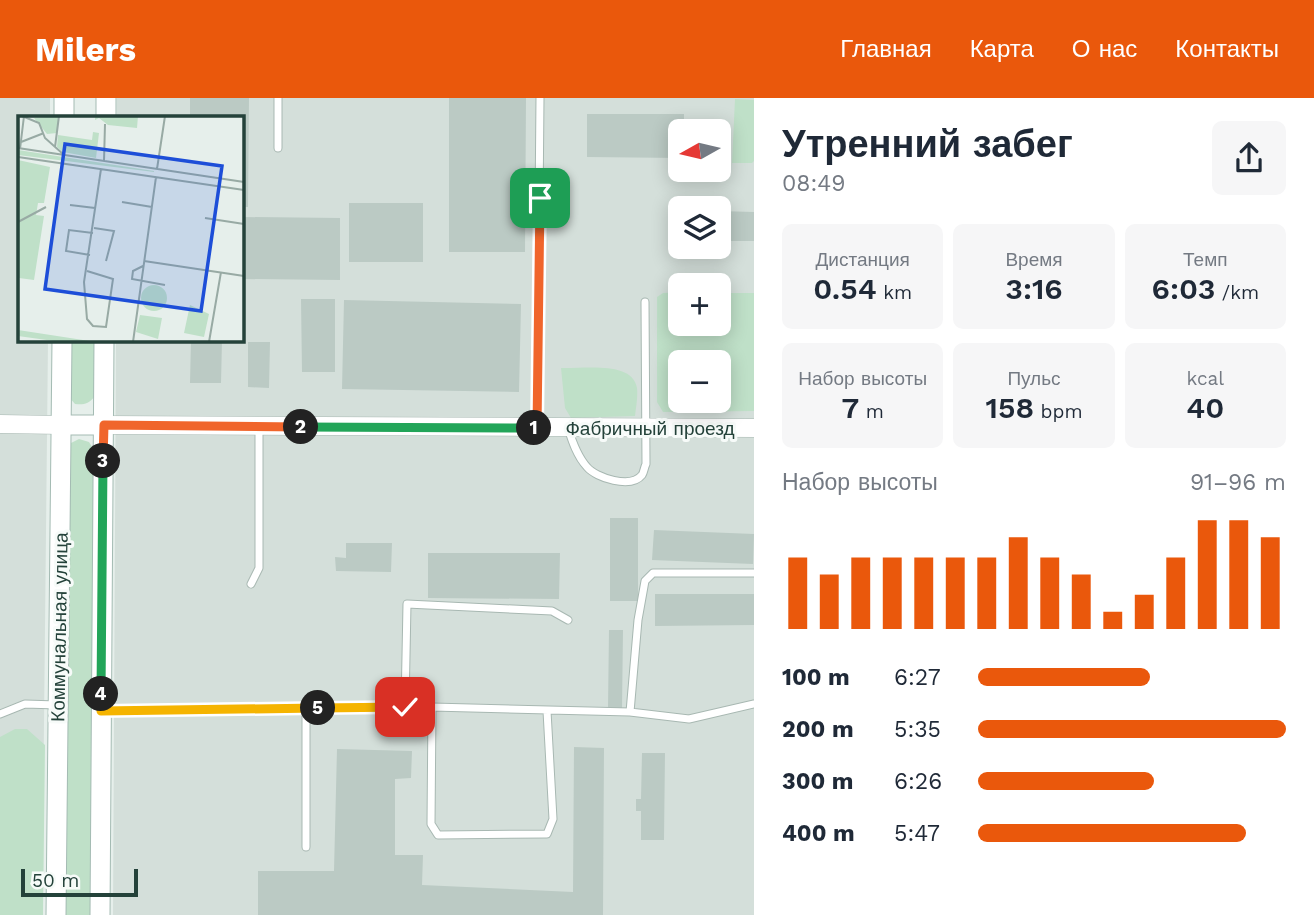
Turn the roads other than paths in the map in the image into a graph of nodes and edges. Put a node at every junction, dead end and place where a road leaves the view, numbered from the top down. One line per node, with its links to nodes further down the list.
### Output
1 (64, 98): 5 (main road)
2 (106, 98): 6 (main road)
3 (278, 98): 7 (lane)
4 (541, 98): 15 (lane)
5 (64, 116)
6 (106, 116)
7 (278, 148)
8 (645, 302): 17 (lane)
9 (62, 341): 12 (main road, Коммунальная улица)
10 (104, 341): 13 (main road)
11 (0, 424): 12 (street, Фабричный проезд)
12 (61, 425): 13 (main road, Фабричный проезд); 23 (main road, Коммунальная улица)
13 (104, 425): 14 (street, Фабричный проезд); 28 (main road)
14 (260, 427): 15 (street, Фабричный проезд); 20 (lane)
15 (537, 428): 16 (street, Фабричный проезд)
16 (568, 428): 17 (street, Фабричный проезд); 17 (lane)
17 (646, 428): 18 (street, Фабричный проезд)
18 (754, 428)
19 (754, 573): 29 (lane)
20 (251, 584)
21 (568, 620): 24 (lane)
22 (754, 704): 29 (lane)
23 (58, 705): 30 (lane); 32 (main road, Коммунальная улица)
24 (405, 707): 25 (lane); 26 (lane)
25 (432, 707): 27 (lane); 27 (lane)
26 (306, 708): 28 (lane); 31 (lane)
27 (547, 710): 29 (lane)
28 (101, 711): 33 (main road)
29 (630, 712)
30 (0, 714)
31 (306, 847)
32 (56, 914)
33 (100, 915)

